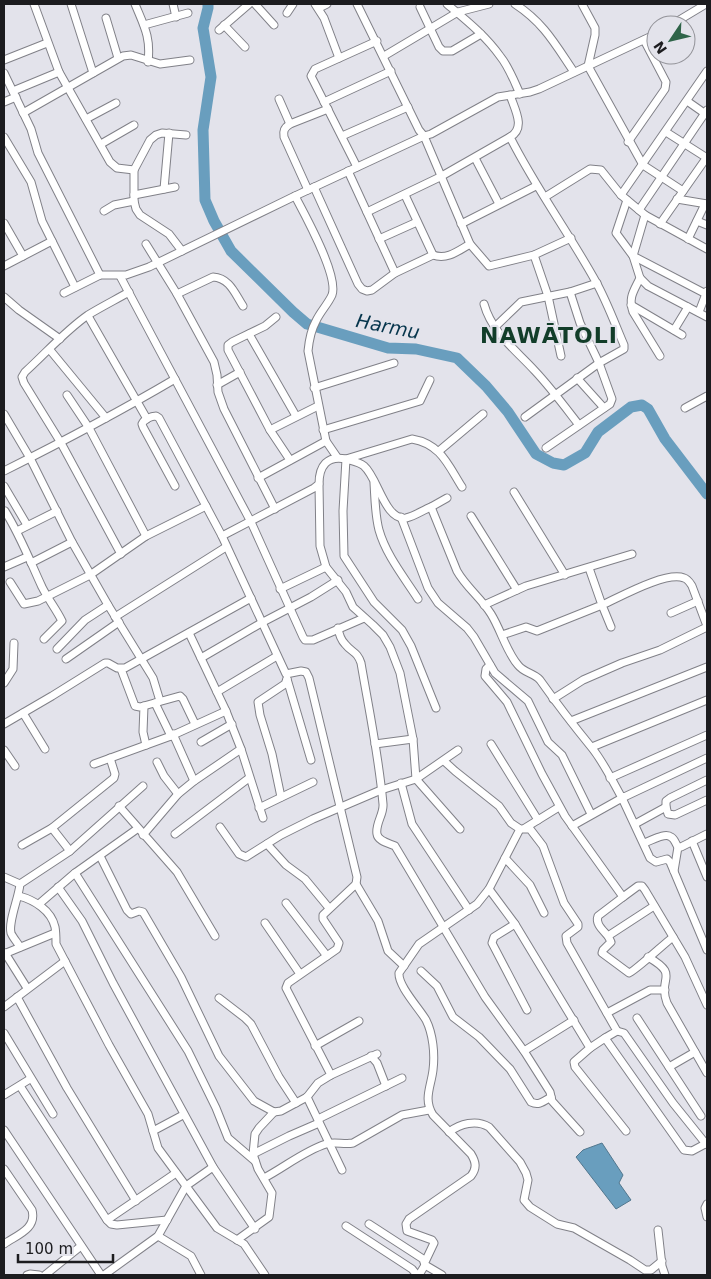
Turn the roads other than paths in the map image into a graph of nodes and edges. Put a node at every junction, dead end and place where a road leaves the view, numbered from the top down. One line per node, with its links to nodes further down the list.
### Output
1 (34, 4): 29 (street)
2 (71, 4): 43 (street)
3 (135, 4): 23 (street)
4 (173, 4): 21 (street)
5 (249, 4): 30 (street)
6 (255, 4): 24 (street)
7 (293, 4): 19 (street)
8 (327, 4): 15 (street)
9 (357, 4): 28 (street)
10 (447, 4): 17 (street)
11 (489, 4): 17 (street)
12 (515, 4): 41 (street)
13 (582, 4): 37 (street)
14 (706, 4): 20 (street)
15 (317, 6): 33 (street)
16 (420, 7): 25 (street)
17 (458, 12): 25 (street); 26 (street)
18 (188, 13): 21 (street)
19 (287, 13)
20 (688, 15)
21 (176, 17): 23 (street)
22 (106, 18): 32 (street)
23 (144, 25): 36 (street)
24 (274, 25)
25 (430, 28): 26 (street); 31 (street)
26 (481, 34): 46 (street)
27 (644, 40): 37 (street); 67 (street)
28 (377, 41): 31 (street); 33 (street)
29 (47, 43): 34 (street); 40 (street)
30 (245, 46)
31 (384, 56): 38 (street)
32 (118, 58): 36 (street); 43 (street)
33 (339, 58): 51 (street)
34 (4, 60)
35 (190, 60): 36 (street)
36 (148, 62)
37 (588, 66): 41 (street); 67 (street)
38 (391, 71): 51 (street); 53 (street)
39 (707, 71): 49 (street)
40 (59, 72): 44 (street); 45 (street)
41 (574, 72): 46 (street)
42 (4, 73): 45 (street)
43 (93, 73): 44 (street)
44 (67, 88): 55 (street); 57 (street)
45 (14, 94): 50 (street); 55 (street)
46 (520, 94): 47 (street)
47 (510, 95): 64 (street); 66 (street)
48 (279, 99): 58 (street)
49 (687, 101): 56 (street); 60 (street)
50 (4, 102)
51 (324, 102): 54 (street)
52 (116, 103): 57 (street)
53 (408, 107): 63 (street); 64 (street)
54 (328, 109): 58 (street); 63 (street)
55 (23, 113): 115 (street)
56 (706, 113): 69 (street)
57 (86, 119): 68 (street)
58 (290, 124): 80 (street)
59 (134, 125): 68 (street)
60 (666, 132): 69 (street); 72 (street)
61 (170, 133): 62 (street); 74 (street); 81 (street)
62 (186, 135)
63 (342, 136): 73 (street)
64 (424, 136): 73 (street); 76 (street)
65 (4, 137): 103 (street)
66 (510, 137): 71 (street); 78 (street)
67 (628, 142): 72 (street)
68 (101, 144): 74 (street)
69 (684, 144): 70 (street); 77 (street)
70 (707, 157): 82 (street)
71 (475, 158): 76 (street); 89 (street)
72 (643, 165): 77 (street); 86 (street)
73 (357, 167): 75 (street)
74 (134, 170): 87 (street)
75 (348, 171): 80 (street); 92 (street)
76 (440, 177): 83 (street); 97 (street)
77 (662, 177): 82 (street); 93 (street)
78 (536, 186): 85 (street); 89 (street)
79 (175, 187): 81 (street)
80 (311, 188): 84 (street); 114 (street)
81 (164, 189): 87 (street)
82 (683, 190): 88 (street)
83 (405, 195): 92 (street); 95 (street)
84 (295, 196): 107 (street); 150 (street)
85 (545, 197): 86 (street); 100 (street)
86 (624, 197): 93 (street); 111 (street)
87 (134, 198): 91 (street); 107 (street)
88 (677, 199): 90 (street); 98 (street)
89 (500, 204): 97 (street)
90 (706, 204): 94 (street)
91 (104, 211)
92 (367, 212): 101 (street)
93 (642, 213): 98 (street); 111 (street)
94 (697, 221): 99 (street); 102 (street)
95 (417, 222): 101 (street); 108 (street)
96 (4, 223): 110 (street)
97 (461, 224): 105 (street)
98 (660, 224): 102 (street)
99 (707, 225)
100 (571, 238): 109 (street); 118 (street)
101 (379, 239): 114 (street)
102 (688, 239): 106 (street)
103 (52, 241): 110 (street); 119 (street)
104 (146, 244): 112 (street)
105 (470, 244): 108 (street); 109 (street)
106 (707, 249)
107 (182, 251): 112 (street)
108 (433, 255): 114 (street)
109 (534, 255): 125 (street)
110 (23, 256): 113 (street)
111 (633, 256): 117 (street); 123 (street)
112 (158, 263): 116 (street); 124 (street)
113 (4, 266)
114 (395, 273)
115 (100, 275): 116 (street); 119 (street)
116 (120, 276): 120 (street)
117 (640, 278): 128 (street); 130 (street)
118 (597, 284): 121 (street); 144 (street)
119 (74, 287): 122 (street)
120 (128, 292): 132 (street); 147 (street)
121 (570, 292): 125 (street); 144 (street)
122 (64, 293)
123 (707, 293): 131 (street)
124 (176, 294): 129 (street); 149 (street)
125 (548, 296): 135 (street); 141 (street)
126 (4, 297): 139 (street)
127 (484, 304): 135 (street)
128 (631, 305): 136 (street); 142 (street)
129 (243, 306)
130 (688, 306): 131 (street); 136 (street)
131 (699, 312): 134 (street)
132 (88, 316): 139 (street); 154 (street)
133 (276, 317): 137 (street)
134 (707, 318)
135 (495, 328): 152 (street)
136 (674, 330): 138 (street)
137 (249, 334): 145 (street); 160 (street)
138 (682, 335)
139 (60, 338): 140 (street)
140 (50, 350): 162 (street); 169 (street)
141 (561, 356)
142 (660, 356)
143 (394, 363): 150 (street)
144 (599, 363): 146 (street); 156 (street)
145 (240, 372): 149 (street); 166 (street)
146 (577, 378): 152 (street); 156 (street)
147 (175, 379): 154 (street); 192 (street)
148 (430, 380): 167 (street)
149 (217, 385): 177 (street)
150 (314, 388): 155 (street)
151 (67, 395): 165 (street)
152 (555, 395): 161 (street); 164 (street)
153 (707, 396): 157 (street)
154 (137, 402): 162 (street); 163 (street)
155 (318, 406): 160 (street); 167 (street)
156 (604, 408): 164 (street)
157 (685, 408)
158 (4, 414): 173 (street)
159 (483, 414): 171 (street)
160 (296, 416): 166 (street)
161 (524, 417)
162 (106, 418): 165 (street)
163 (147, 419): 181 (street); 185 (street)
164 (580, 425): 170 (street)
165 (88, 428): 169 (street); 195 (street)
166 (270, 430): 175 (street)
167 (323, 430): 168 (street)
168 (326, 441): 172 (street); 175 (street)
169 (61, 443): 173 (street); 199 (street)
170 (546, 448)
171 (439, 451): 174 (street); 182 (street)
172 (337, 457): 174 (street); 179 (street)
173 (30, 458): 176 (street); 189 (street)
174 (346, 459): 178 (street); 245 (street)
175 (290, 460): 177 (street)
176 (4, 471)
177 (258, 478): 187 (street)
178 (373, 478): 191 (street); 213 (street)
179 (320, 484): 187 (street); 203 (street)
180 (4, 486): 193 (street)
181 (175, 486)
182 (462, 487)
183 (514, 492): 206 (street)
184 (447, 498): 186 (street)
185 (206, 506): 195 (street); 196 (street)
186 (431, 507): 191 (street); 216 (street)
187 (275, 509): 192 (street)
188 (4, 511): 194 (street)
189 (57, 511): 193 (street); 197 (street)
190 (471, 516): 210 (street)
191 (401, 517): 235 (street)
192 (251, 522): 196 (street); 209 (street)
193 (27, 525): 194 (street)
194 (17, 531): 201 (street)
195 (146, 536): 199 (street)
196 (222, 536): 198 (street)
197 (72, 542): 201 (street); 205 (street)
198 (226, 546): 212 (street); 221 (street)
199 (121, 554): 205 (street)
200 (632, 554): 204 (street)
201 (29, 560): 202 (street); 211 (street)
202 (4, 567)
203 (326, 567): 207 (street); 209 (street)
204 (589, 568): 206 (street); 217 (street)
205 (90, 575): 211 (street); 215 (street)
206 (565, 575): 210 (street)
207 (338, 580): 218 (street); 220 (street)
208 (10, 582): 211 (street)
209 (280, 589): 218 (street)
210 (517, 590): 216 (street)
211 (47, 596): 228 (street)
212 (250, 598): 222 (street); 226 (street)
213 (418, 599)
214 (698, 601): 217 (street); 219 (street); 223 (street)
215 (108, 605): 221 (street); 230 (street)
216 (484, 605): 227 (street)
217 (602, 605): 225 (street); 227 (street)
218 (290, 608): 222 (street); 224 (street)
219 (670, 613)
220 (364, 618): 224 (street); 254 (street)
221 (117, 619): 232 (street); 233 (street)
222 (263, 622): 231 (street); 234 (street)
223 (707, 626): 241 (street)
224 (338, 628): 256 (street)
225 (611, 628)
226 (189, 632): 233 (street); 234 (street)
227 (502, 635): 241 (street)
228 (44, 639)
229 (14, 643): 239 (street)
230 (57, 649)
231 (277, 656): 238 (street); 240 (street)
232 (66, 658)
233 (141, 658): 237 (street); 243 (street)
234 (201, 658): 240 (street)
235 (490, 665): 285 (street); 289 (street)
236 (707, 667): 248 (street)
237 (121, 669): 244 (street); 247 (street)
238 (286, 676): 266 (street); 281 (street); 288 (street)
239 (4, 684)
240 (217, 692): 246 (street)
241 (553, 699): 248 (street)
242 (707, 700): 260 (street)
243 (158, 702): 244 (street); 250 (street); 252 (street)
244 (144, 706): 258 (street)
245 (436, 708)
246 (226, 711): 250 (street); 251 (street)
247 (23, 713): 249 (street); 259 (street)
248 (572, 721): 260 (street)
249 (4, 724)
250 (195, 724): 252 (street)
251 (232, 724): 255 (street); 261 (street)
252 (172, 735): 258 (street); 275 (street)
253 (707, 735): 272 (street)
254 (413, 739): 256 (street); 273 (street)
255 (201, 742)
256 (375, 744): 279 (street)
257 (490, 744): 291 (street)
258 (146, 745): 264 (street)
259 (46, 748)
260 (592, 748): 272 (street)
261 (241, 749): 271 (street); 275 (street)
262 (4, 750): 270 (street)
263 (458, 750): 267 (street)
264 (110, 758): 269 (street); 295 (street)
265 (707, 758): 282 (street)
266 (311, 760)
267 (444, 761): 273 (street); 296 (street)
268 (157, 762): 280 (street)
269 (94, 764)
270 (15, 766)
271 (249, 778): 287 (street); 299 (street)
272 (610, 778): 282 (street)
273 (416, 779): 277 (street); 297 (street)
274 (707, 780): 286 (street)
275 (194, 781): 280 (street)
276 (313, 782): 281 (street)
277 (402, 783): 279 (street); 323 (street)
278 (143, 786): 284 (street)
279 (381, 790): 288 (street); 327 (street)
280 (178, 794): 298 (street)
281 (281, 797): 287 (street)
282 (622, 798): 289 (street); 292 (street)
283 (707, 800): 286 (street)
284 (119, 806): 298 (street); 306 (street)
285 (559, 807): 291 (street); 293 (street)
286 (666, 807): 292 (street)
287 (259, 808): 290 (street)
288 (340, 808): 303 (street); 314 (street)
289 (591, 814): 293 (street)
290 (263, 818)
291 (538, 820): 296 (street)
292 (635, 824): 302 (street)
293 (572, 826): 318 (street)
294 (220, 827): 303 (street)
295 (52, 828): 304 (street); 306 (street)
296 (523, 828): 308 (street); 348 (street)
297 (460, 829)
298 (140, 832): 307 (street); 329 (street)
299 (175, 834)
300 (707, 834): 301 (street)
301 (692, 841): 305 (street); 312 (street)
302 (644, 843): 305 (street); 309 (street)
303 (267, 844): 322 (street)
304 (22, 845)
305 (678, 846): 309 (street)
306 (70, 851): 313 (street)
307 (100, 856): 310 (street); 371 (street)
308 (505, 858): 316 (street); 324 (street)
309 (674, 871): 333 (street)
310 (75, 873): 315 (street); 383 (street)
311 (4, 877): 313 (street)
312 (707, 877)
313 (20, 884): 317 (street)
314 (356, 884): 322 (street); 338 (street)
315 (58, 887): 320 (street); 373 (street)
316 (488, 889): 323 (street); 326 (street)
317 (19, 896): 320 (street); 332 (street)
318 (623, 897): 321 (street); 330 (street)
319 (286, 903): 335 (street)
320 (39, 904): 328 (street)
321 (654, 906): 330 (street); 331 (street)
322 (329, 908): 335 (street)
323 (469, 910): 327 (street)
324 (544, 913)
325 (265, 923): 340 (street)
326 (515, 924): 347 (street); 350 (street)
327 (444, 928): 338 (street); 357 (street)
328 (55, 933): 332 (street); 337 (street)
329 (215, 936)
330 (608, 936): 336 (street)
331 (673, 937): 336 (street); 345 (street)
332 (20, 947): 334 (street)
333 (707, 950)
334 (4, 954): 341 (street)
335 (327, 956): 340 (street)
336 (648, 957): 342 (street)
337 (65, 960): 341 (street); 378 (street)
338 (404, 966): 370 (street)
339 (421, 971): 368 (street)
340 (300, 974): 355 (street)
341 (28, 988): 343 (street)
342 (665, 990): 348 (street); 358 (street)
343 (17, 997): 346 (street); 390 (street)
344 (219, 998): 369 (street)
345 (707, 1005)
346 (4, 1007)
347 (527, 1010)
348 (607, 1013): 352 (street)
349 (637, 1018): 359 (street)
350 (574, 1020): 356 (street); 357 (street)
351 (359, 1021): 355 (street)
352 (617, 1031): 354 (street); 382 (street)
353 (4, 1032): 363 (street)
354 (605, 1038): 356 (street); 382 (street)
355 (315, 1046): 361 (street)
356 (590, 1048): 377 (street)
357 (524, 1051): 368 (street)
358 (695, 1052): 359 (street); 360 (street)
359 (669, 1067): 374 (street)
360 (707, 1073)
361 (331, 1075): 365 (street); 367 (street)
362 (402, 1078): 365 (street)
363 (30, 1079): 364 (street); 372 (street)
364 (20, 1086): 366 (street); 393 (street)
365 (386, 1086): 375 (street)
366 (4, 1095)
367 (307, 1097): 369 (street); 375 (street)
368 (551, 1097): 380 (street)
369 (296, 1104): 371 (street)
370 (429, 1110): 379 (street); 381 (street)
371 (274, 1112): 383 (street)
372 (52, 1114)
373 (184, 1115): 378 (street); 384 (street)
374 (701, 1116)
375 (318, 1121): 381 (street); 383 (street)
376 (4, 1130): 402 (street)
377 (626, 1131)
378 (153, 1132): 387 (street)
379 (449, 1132): 403 (street); 404 (street)
380 (580, 1132)
381 (329, 1143): 386 (street); 388 (street)
382 (706, 1143)
383 (254, 1158): 388 (street)
384 (213, 1167): 389 (street); 397 (street)
385 (4, 1169): 401 (street)
386 (342, 1170)
387 (176, 1173): 389 (street); 390 (street)
388 (264, 1178): 397 (street)
389 (186, 1186): 394 (street); 400 (street)
390 (136, 1201): 393 (street)
391 (707, 1204): 392 (street)
392 (707, 1217)
393 (107, 1220): 394 (street)
394 (167, 1220): 399 (street)
395 (369, 1224): 404 (street)
396 (346, 1226): 411 (street)
397 (255, 1229): 400 (street)
398 (658, 1230): 403 (street)
399 (158, 1236): 408 (street); 409 (street)
400 (238, 1240): 410 (street)
401 (4, 1244)
402 (82, 1246): 407 (street); 408 (street)
403 (662, 1261): 413 (street)
404 (425, 1263): 411 (street); 412 (street)
405 (27, 1275): 406 (street)
406 (39, 1275)
407 (45, 1275)
408 (102, 1275)
409 (201, 1275)
410 (265, 1275)
411 (418, 1275)
412 (442, 1275)
413 (665, 1275)

